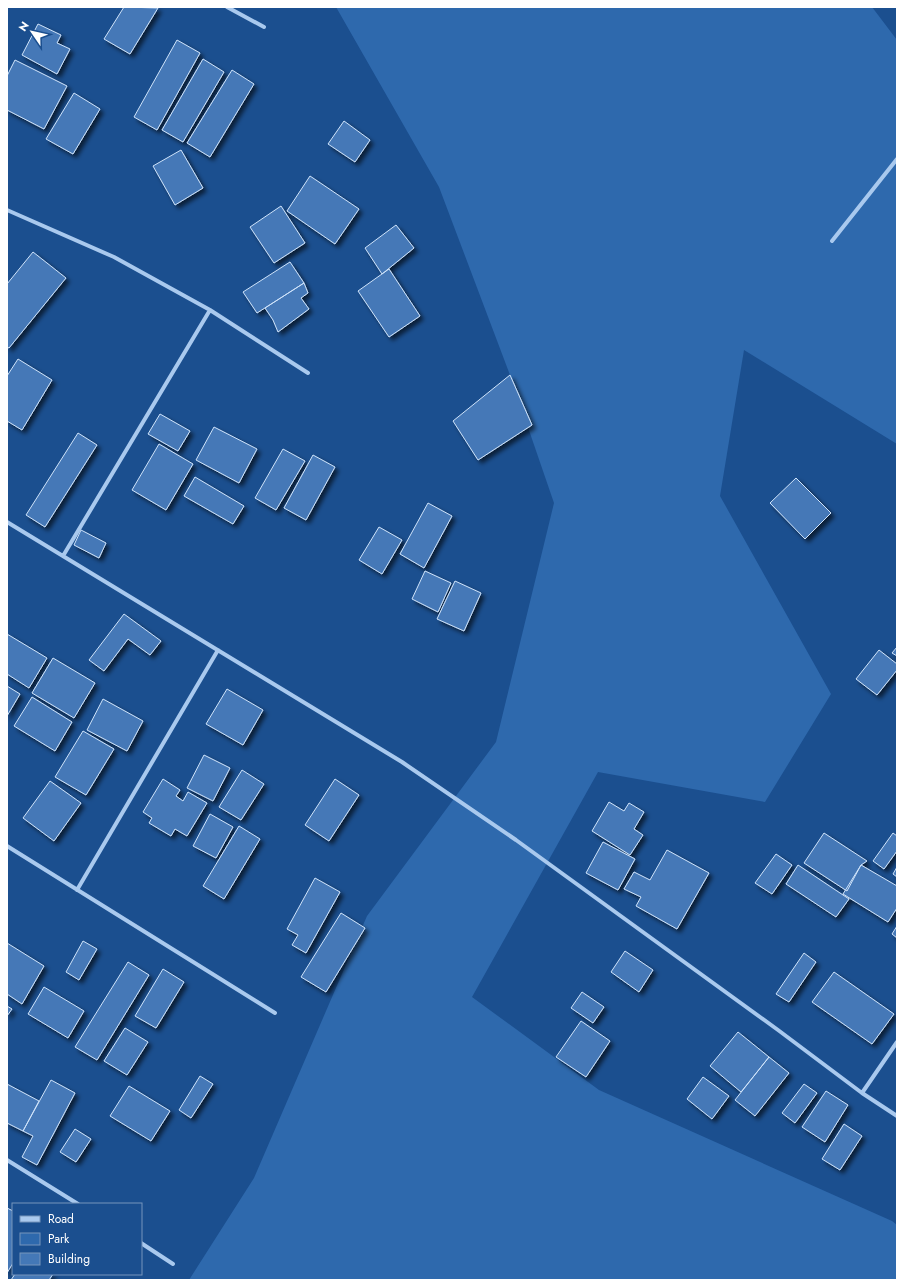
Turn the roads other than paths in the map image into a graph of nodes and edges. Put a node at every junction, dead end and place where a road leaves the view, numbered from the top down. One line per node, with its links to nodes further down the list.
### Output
1 (227, 7): 2 (street)
2 (264, 27)
3 (897, 158): 5 (street)
4 (7, 210): 6 (street)
5 (832, 241)
6 (210, 310): 7 (street); 9 (street)
7 (308, 373)
8 (7, 522): 9 (street)
9 (63, 556): 10 (street)
10 (218, 650): 12 (street); 15 (street)
11 (7, 846): 12 (street)
12 (77, 890): 13 (street)
13 (275, 1013)
14 (897, 1042): 15 (street)
15 (862, 1093): 16 (street)
16 (897, 1116)
17 (7, 1160): 18 (street)
18 (76, 1203)
19 (142, 1244): 20 (street)
20 (173, 1264)

